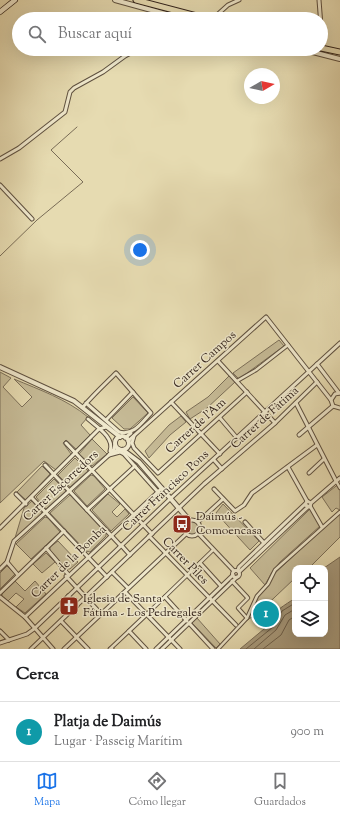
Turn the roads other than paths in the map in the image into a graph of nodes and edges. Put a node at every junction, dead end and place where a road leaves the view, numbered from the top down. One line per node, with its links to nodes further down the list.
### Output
1 (15, 0): 6 (main road)
2 (115, 0): 7 (street)
3 (136, 0): 8 (highway)
4 (239, 0): 9 (street)
5 (319, 0): 10 (street)
6 (0, 12)
7 (159, 12)
8 (181, 12)
9 (220, 12)
10 (320, 12)
11 (328, 49): 12 (highway)
12 (340, 52)
13 (125, 56): 16 (street)
14 (328, 56): 15 (street)
15 (340, 59)
16 (0, 159)
17 (0, 185): 18 (street)
18 (32, 219)
19 (340, 344): 22 (street, Carrer Francisco Pons)
20 (288, 345): 21 (street, Carrer Campos); 24 (street); 25 (street)
21 (218, 361): 25 (street); 31 (street, Carrer Campos)
22 (317, 364): 24 (street, Carrer Francisco Pons); 29 (street)
23 (0, 367): 35 (street)
24 (309, 371): 26 (street); 37 (street, Carrer Francisco Pons)
25 (237, 381): 28 (street)
26 (317, 382): 30 (street); 33 (street, Carrer de Fàtima)
27 (133, 392): 32 (street); 41 (street); 43 (street)
28 (247, 392): 37 (street); 39 (street, Carrer de l'Am)
29 (340, 393): 30 (street)
30 (331, 400): 34 (street)
31 (171, 402): 38 (street, Carrer Campos); 48 (street)
32 (86, 403): 35 (street); 41 (street)
33 (296, 403): 42 (street, Carrer de Fàtima); 44 (street)
34 (333, 406): 36 (street); 44 (street)
35 (83, 407): 45 (street)
36 (339, 409)
37 (266, 412): 42 (street); 51 (street, Carrer Francisco Pons)
38 (156, 416): 43 (street); 47 (street)
39 (220, 418): 48 (street, Carrer de l'Am); 51 (street)
40 (88, 419): 46 (street)
41 (106, 420): 47 (street)
42 (275, 423): 66 (street, Carrer de Fàtima)
43 (139, 426): 47 (street)
44 (308, 427): 49 (street); 55 (street)
45 (108, 428): 46 (street); 50 (street); 52 (street)
46 (99, 429): 57 (street); 59 (street)
47 (133, 433): 48 (street, Carrer de l'Am); 53 (street)
48 (201, 434): 58 (street)
49 (299, 436)
50 (120, 437): 52 (street); 53 (street)
51 (237, 438): 58 (street, Carrer Francisco Pons)
52 (115, 442): 56 (street); 59 (street, Carrer Escorredors)
53 (127, 442): 56 (street); 60 (street)
54 (66, 444): 57 (street, Carrer Piles)
55 (317, 446): 61 (street); 65 (street)
56 (121, 450): 59 (street, Carrer Escorredors); 60 (street)
57 (76, 453): 67 (street, Carrer Piles); 69 (street)
58 (220, 454): 62 (street, Carrer Francisco Pons)
59 (109, 455): 64 (street, Carrer Escorredors); 67 (street, Carrer Escorredors)
60 (135, 458): 72 (street)
61 (324, 459): 68 (street); 71 (street)
62 (214, 460): 66 (street); 80 (street, Carrer Francisco Pons)
63 (44, 465): 69 (street)
64 (135, 466): 74 (street); 77 (street)
65 (288, 467): 81 (street); 83 (street)
66 (222, 469): 84 (street, Carrer de Fàtima)
67 (92, 471): 74 (street, Carrer Piles); 76 (street, Carrer Escorredors)
68 (309, 472)
69 (54, 475): 76 (street); 79 (street)
70 (340, 478): 71 (street)
71 (336, 481): 73 (street); 83 (street)
72 (162, 488): 77 (street, Carrer de la Bomba); 80 (street)
73 (340, 488)
74 (110, 489): 85 (street); 88 (street, Carrer Piles)
75 (214, 489): 81 (street)
76 (70, 491): 85 (street); 87 (street, Carrer Escorredors)
77 (158, 492): 88 (street, Carrer de la Bomba)
78 (16, 494): 82 (street)
79 (32, 498): 82 (street); 87 (street)
80 (171, 498): 84 (street); 92 (street, Carrer Francisco Pons)
81 (223, 499): 90 (street)
82 (26, 504): 94 (street)
83 (308, 504): 93 (street); 100 (street); 111 (street)
84 (179, 508): 89 (street); 99 (street, Carrer de Fàtima)
85 (87, 510): 98 (street)
86 (340, 512): 93 (street)
87 (46, 513): 95 (street); 107 (street, Carrer Escorredors)
88 (134, 514): 92 (street, Carrer Piles); 98 (street, Carrer de la Bomba)
89 (189, 520): 90 (street); 96 (street)
90 (198, 522): 97 (street)
91 (245, 522): 100 (street)
92 (143, 525): 99 (street, Carrer Piles); 101 (street, Carrer Francisco Pons)
93 (322, 527): 133 (street)
94 (0, 528)
95 (64, 531): 102 (street); 106 (street)
96 (186, 534): 97 (street); 104 (street)
97 (198, 534): 103 (street)
98 (110, 535): 101 (street); 106 (street, Carrer de la Bomba)
99 (150, 535): 104 (street, Carrer Piles); 105 (street, Carrer de Fàtima)
100 (264, 543): 111 (street)
101 (121, 546): 105 (street); 109 (street, Carrer Francisco Pons)
102 (46, 548): 113 (street); 114 (street)
103 (213, 550): 108 (street); 111 (street)
104 (166, 553): 115 (street, Carrer Piles); 123 (street)
105 (130, 554): 112 (street, Carrer de Fàtima)
106 (88, 556): 109 (street); 114 (street, Carrer de la Bomba)
107 (7, 562): 110 (street, Carrer Escorredors); 113 (street)
108 (200, 563): 115 (street); 120 (street)
109 (97, 568): 117 (street); 122 (street, Carrer Francisco Pons)
110 (0, 569)
111 (237, 571): 116 (street); 116 (street)
112 (112, 572): 117 (street, Carrer de Fàtima); 123 (street)
113 (18, 575): 125 (street)
114 (67, 575): 119 (street, Carrer de la Bomba); 122 (street)
115 (187, 576): 129 (street); 131 (street, Carrer Piles)
116 (235, 576): 118 (street); 120 (street)
117 (107, 577): 128 (street, Carrer de Fàtima)
118 (232, 581): 130 (street); 132 (street)
119 (58, 584): 121 (street); 137 (street, Carrer de la Bomba)
120 (221, 586): 131 (street)
121 (61, 587)
122 (76, 588): 126 (street, Carrer Francisco Pons); 128 (street)
123 (128, 588): 124 (street)
124 (125, 592): 135 (street); 136 (street)
125 (0, 593)
126 (67, 594): 134 (street); 143 (street, Carrer Francisco Pons)
127 (0, 597): 137 (street)
128 (85, 597): 134 (street, Carrer de Fàtima); 135 (street)
129 (165, 597): 136 (street); 139 (street)
130 (248, 597): 133 (street); 138 (street)
131 (209, 598): 132 (street, Carrer Piles); 139 (street)
132 (212, 602): 141 (street); 142 (street, Carrer Piles)
133 (253, 602): 138 (street)
134 (77, 606): 140 (street, Carrer de Fàtima)
135 (101, 614): 146 (street)
136 (147, 614): 145 (street); 148 (street)
137 (25, 617): 143 (street)
138 (247, 618): 161 (street)
139 (186, 620): 141 (street); 148 (street)
140 (61, 621): 146 (street); 147 (street, Carrer de Fàtima)
141 (189, 623): 148 (street); 160 (street)
142 (236, 625)
143 (34, 629): 147 (street); 149 (street, Carrer Francisco Pons)
144 (0, 631): 149 (street)
145 (129, 631): 155 (street); 156 (street)
146 (76, 637): 153 (street); 154 (street)
147 (43, 638): 151 (street, Carrer de Fàtima); 152 (street)
148 (170, 638): 157 (street); 158 (street); 159 (street)
149 (9, 640): 150 (street, Carrer Francisco Pons)
150 (0, 643)
151 (31, 649)
152 (53, 649)
153 (64, 649)
154 (88, 649)
155 (111, 649)
156 (146, 649)
157 (156, 649)
158 (162, 649)
159 (180, 649)
160 (213, 649)
161 (218, 649)

